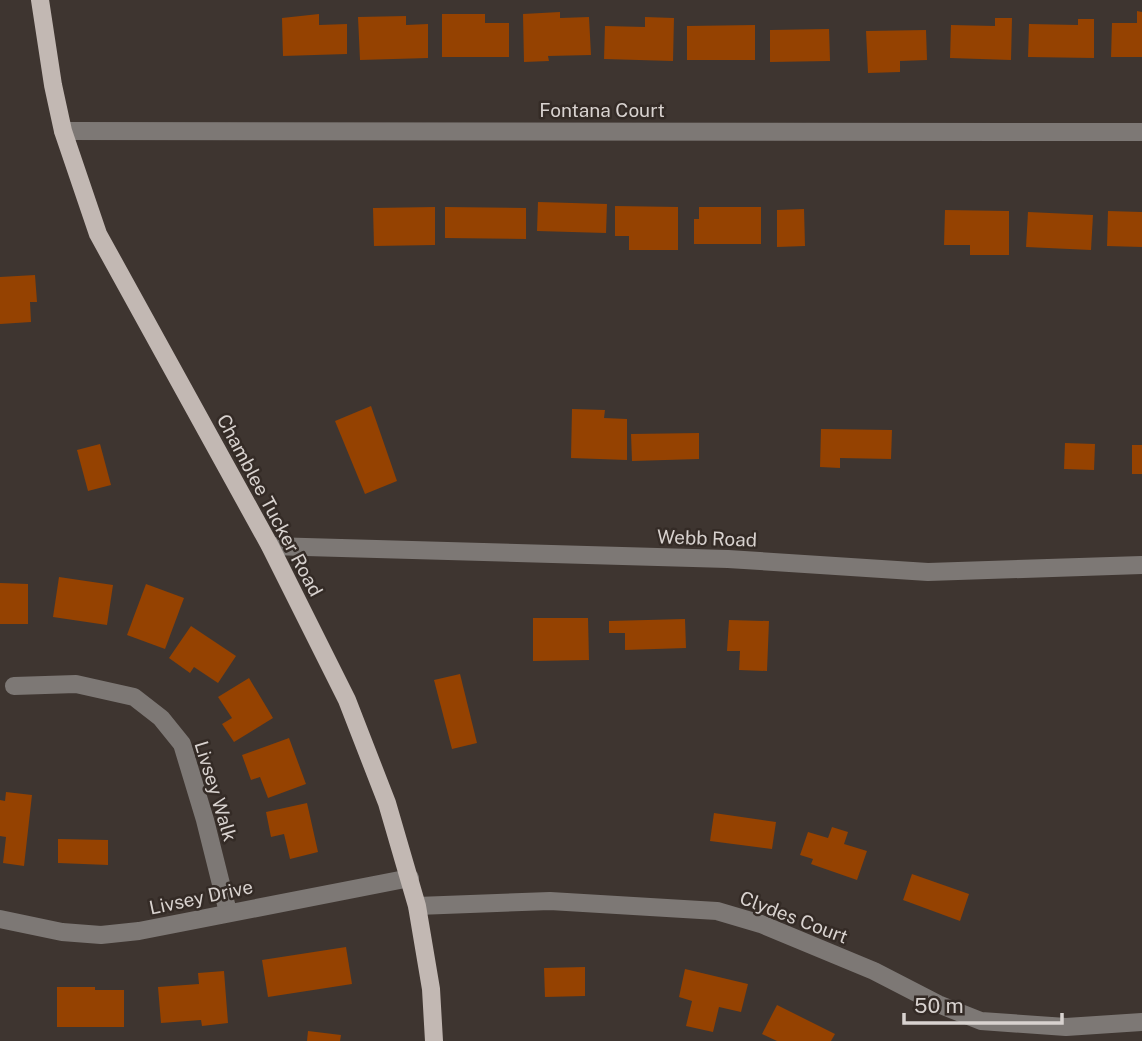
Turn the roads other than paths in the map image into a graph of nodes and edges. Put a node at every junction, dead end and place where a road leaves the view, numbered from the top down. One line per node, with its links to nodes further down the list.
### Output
1 (40, 0): 2 (main road, Chamblee Tucker Road)
2 (63, 131): 3 (street, Fontana Court); 4 (main road, Chamblee Tucker Road)
3 (1142, 132)
4 (270, 546): 5 (street, Webb Road); 7 (main road, Chamblee Tucker Road)
5 (1142, 565)
6 (13, 686): 9 (street, Livsey Walk)
7 (410, 877): 8 (main road, Chamblee Tucker Road); 9 (street, Livsey Drive)
8 (417, 906): 11 (street, Clydes Court); 12 (main road, Chamblee Tucker Road)
9 (228, 912): 10 (street, Livsey Drive)
10 (0, 919)
11 (1142, 1022)
12 (434, 1041)

